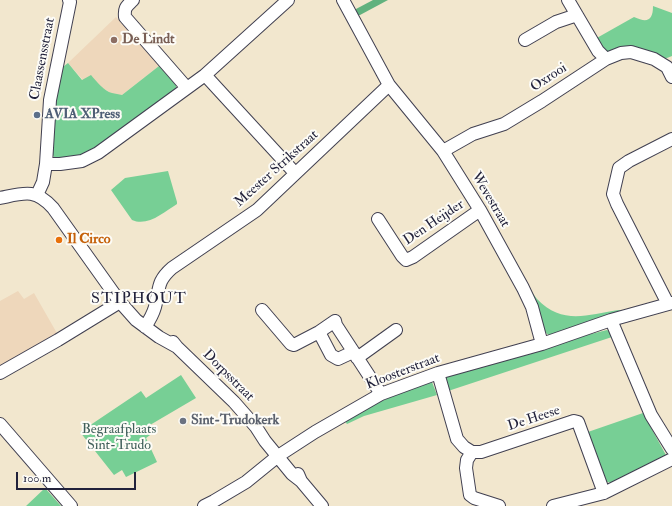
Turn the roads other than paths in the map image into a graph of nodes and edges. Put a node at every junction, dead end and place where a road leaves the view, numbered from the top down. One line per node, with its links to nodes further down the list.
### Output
1 (69, 0): 15 (street, Claassensstraat)
2 (133, 0): 12 (street)
3 (288, 0): 10 (street)
4 (343, 0): 11 (street, Wevestraat)
5 (568, 0): 6 (street)
6 (577, 14): 7 (street); 8 (street)
7 (525, 40)
8 (606, 60): 9 (street, Oxrooi); 14 (street, Oxrooi)
9 (670, 69)
10 (205, 75): 12 (street); 16 (street)
11 (389, 86): 14 (street, Wevestraat); 16 (street, Meester Strikstraat)
12 (187, 88): 15 (street)
13 (672, 139): 21 (street)
14 (443, 151): 19 (street, Wevestraat)
15 (46, 164): 17 (street, Claassensstraat)
16 (295, 173): 25 (street, Meester Strikstraat)
17 (37, 195): 18 (street); 22 (street, Dorpsstraat)
18 (0, 198)
19 (480, 210): 20 (street, Den Heijder); 28 (street, Wevestraat)
20 (378, 219)
21 (670, 304): 24 (street, Kloosterstraat)
22 (123, 306): 25 (street, Dorpsstraat); 30 (street)
23 (262, 310): 27 (street)
24 (612, 320): 28 (street, Kloosterstraat); 34 (street)
25 (147, 324): 36 (street, Dorpsstraat)
26 (396, 330): 29 (street)
27 (319, 332): 29 (street); 29 (street)
28 (542, 344): 31 (street, Kloosterstraat)
29 (356, 355): 32 (street)
30 (0, 373)
31 (438, 373): 32 (street, Kloosterstraat); 35 (street)
32 (381, 394): 36 (street, Kloosterstraat)
33 (0, 424): 39 (street)
34 (672, 449)
35 (472, 452): 38 (street, De Heese); 42 (street)
36 (280, 455): 40 (street, Kloosterstraat); 41 (street, Dorpsstraat)
37 (672, 459): 38 (street)
38 (604, 493): 43 (street)
39 (71, 506)
40 (204, 506)
41 (322, 506)
42 (499, 506)
43 (553, 506)

